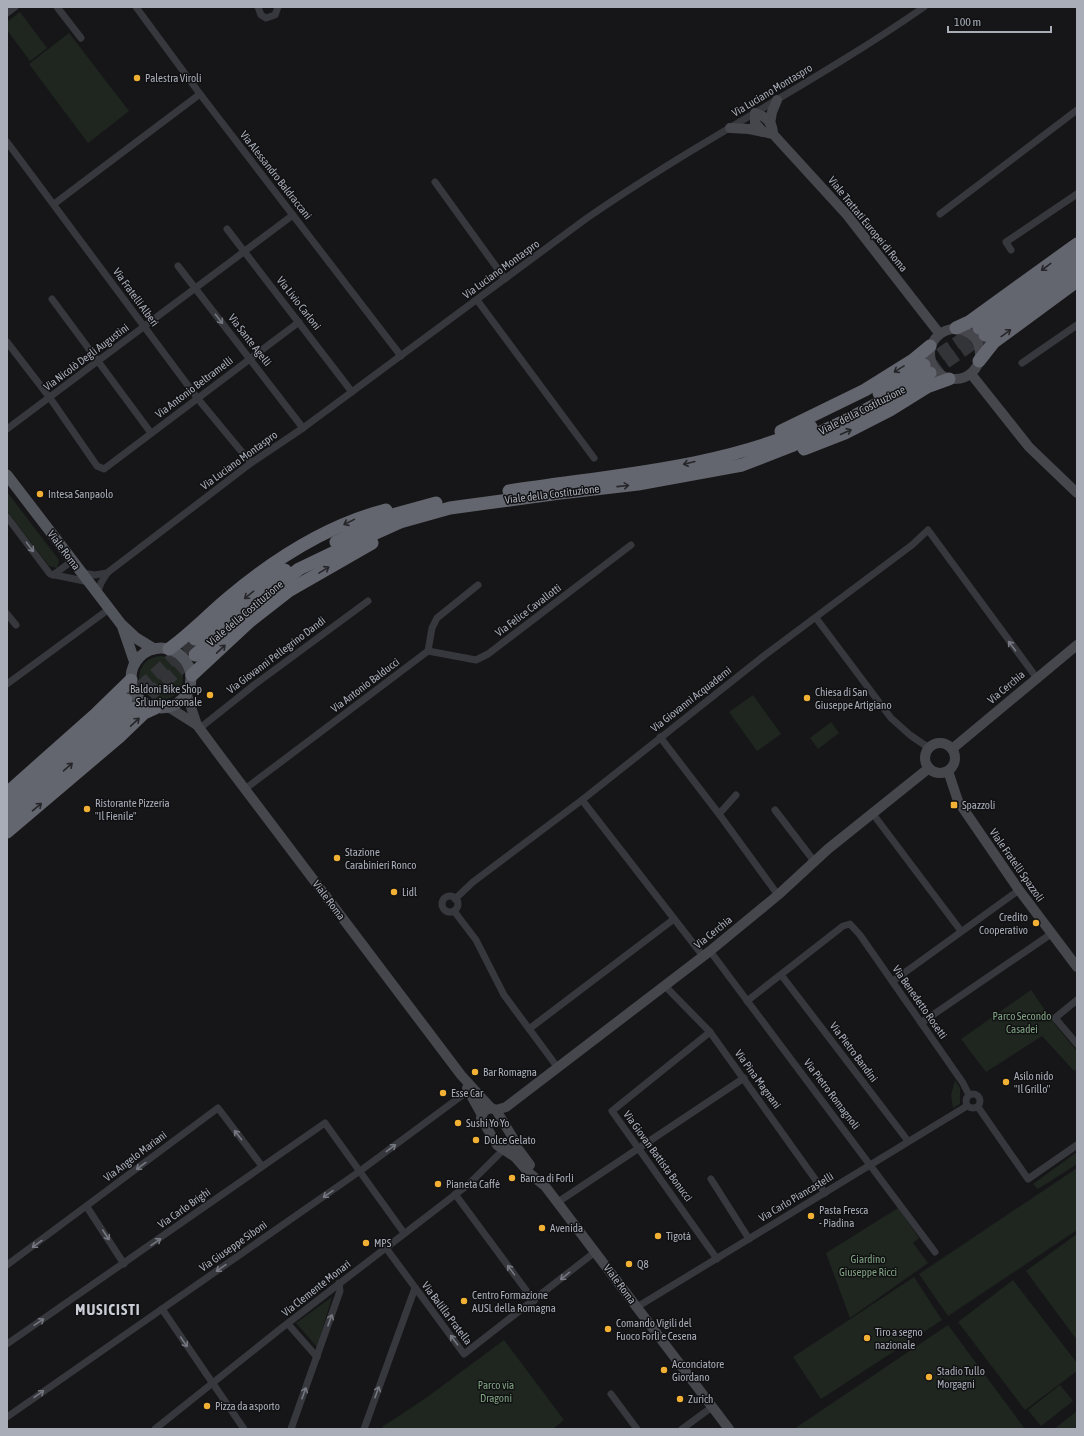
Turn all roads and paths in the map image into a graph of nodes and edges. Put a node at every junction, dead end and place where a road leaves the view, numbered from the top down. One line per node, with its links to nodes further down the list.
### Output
1 (15, 7): 7 (street)
2 (56, 7): 8 (street)
3 (136, 7): 9 (street, Via Alessandro Baldraccani)
4 (258, 7): 5 (street)
5 (278, 7)
6 (924, 7): 10 (street, Via Luciano Montaspro)
7 (7, 13)
8 (81, 38)
9 (200, 94): 18 (street); 20 (street, Via Alessandro Baldraccani)
10 (777, 100): 12 (street, Via Luciano Montaspro); 14 (street)
11 (1077, 110): 19 (street)
12 (755, 113): 13 (street, Via Luciano Montaspro); 14 (street, Viale Trattati Europei di Roma)
13 (730, 128): 14 (street); 28 (street, Via Luciano Montaspro)
14 (769, 130): 37 (street, Viale Trattati Europei di Roma)
15 (7, 142): 18 (street, Via Fratelli Alberi)
16 (435, 182): 28 (street)
17 (1077, 194): 23 (street)
18 (54, 204): 35 (street, Via Fratelli Alberi)
19 (940, 214)
20 (293, 215): 24 (street, Via Nicolò Degli Augustini); 40 (street, Via Alessandro Baldraccani)
21 (227, 229): 24 (street, Via Livio Carloni)
22 (1077, 244): 36 (highway, one-way to 36)
23 (1011, 250)
24 (245, 251): 30 (street, Via Nicolò Degli Augustini); 33 (street, Via Livio Carloni)
25 (1077, 256): 27 (highway)
26 (178, 266): 30 (street, Via Sante Agelli)
27 (1077, 268)
28 (505, 279): 32 (street, Via Luciano Montaspro)
29 (1077, 281): 42 (highway, one-way to 29)
30 (195, 288): 35 (street, Via Nicolò Degli Augustini); 41 (street, Via Sante Agelli, one-way to 41)
31 (52, 299): 43 (street)
32 (477, 300): 40 (street, Via Luciano Montaspro); 54 (street)
33 (299, 322): 41 (street, Via Antonio Beltramelli); 47 (street, Via Livio Carloni)
34 (1077, 325): 44 (street)
35 (144, 327): 43 (street, Via Nicolò Degli Augustini); 49 (street, Via Fratelli Alberi)
36 (956, 328): 37 (street); 42 (street)
37 (939, 333): 39 (street)
38 (7, 342): 48 (street)
39 (930, 346): 46 (street); 53 (highway, one-way to 53)
40 (401, 356): 47 (street, Via Luciano Montaspro)
41 (250, 358): 49 (street, Via Antonio Beltramelli); 50 (street, Via Sante Agelli)
42 (979, 361): 45 (street)
43 (98, 362): 48 (street, Via Nicolò Degli Augustini); 52 (street)
44 (1022, 363)
45 (971, 374): 46 (street); 58 (street)
46 (949, 379): 56 (highway, one-way to 46)
47 (352, 392): 50 (street, Via Luciano Montaspro)
48 (50, 398): 51 (street, Via Nicolò Degli Augustini); 52 (street, Via Antonio Beltramelli)
49 (198, 399): 52 (street, Via Antonio Beltramelli); 55 (street, Via Fratelli Alberi)
50 (303, 428): 55 (street, Via Luciano Montaspro)
51 (7, 429)
52 (152, 433)
53 (727, 454): 56 (highway, Viale della Costituzione); 59 (highway, Viale della Costituzione, one-way to 59)
54 (594, 458)
55 (250, 463): 64 (street, Via Luciano Montaspro)
56 (742, 465): 59 (highway, Viale della Costituzione, one-way to 56)
57 (7, 475): 62 (main road, Viale Roma)
58 (1077, 492)
59 (445, 505): 75 (highway, Viale della Costituzione, one-way to 75); 78 (highway, one-way to 78); 80 (highway, Viale della Costituzione); 82 (highway, one-way to 59)
60 (7, 517): 65 (street, one-way to 65)
61 (631, 545): 79 (street, Via Felice Cavallotti)
62 (72, 561): 63 (main road, Viale Roma); 65 (street)
63 (81, 572): 64 (street); 66 (main road, Viale Roma)
64 (107, 573): 68 (street, Via Luciano Montaspro)
65 (53, 575): 66 (street)
66 (89, 582): 68 (main road, Viale Roma)
67 (478, 585): 79 (street)
68 (98, 594): 70 (main road, Viale Roma)
69 (368, 601): 89 (street, Via Giovanni Pellegrino Dandi)
70 (109, 609): 73 (main road, Viale Roma); 85 (street)
71 (7, 614): 74 (street)
72 (816, 618): 83 (street, Via Giovanni Acquaderni, one-way to 72); 90 (street, Via Giovanni Acquaderni); 91 (street)
73 (121, 624): 77 (main road, Viale Roma); 81 (main road, Viale Roma)
74 (16, 625)
75 (195, 639)
76 (1077, 645): 83 (street, Via Cerchia)
77 (154, 649): 78 (main road); 81 (main road)
78 (169, 649): 82 (main road)
79 (428, 651): 95 (street, Via Antonio Balducci)
80 (195, 655)
81 (135, 663): 84 (main road)
82 (192, 675): 86 (main road)
83 (1036, 677): 92 (street, Via Cerchia)
84 (131, 680): 87 (main road); 96 (highway)
85 (7, 684)
86 (187, 695): 88 (main road); 89 (street, Viale Roma)
87 (155, 708): 88 (main road); 104 (highway, one-way to 87)
88 (170, 708): 89 (street, Viale Roma)
89 (198, 727): 95 (street, Viale Roma)
90 (660, 737): 98 (street, Via Giovanni Acquaderni); 101 (street)
91 (930, 748): 92 (street); 93 (street)
92 (952, 749): 94 (street)
93 (929, 768): 94 (street); 102 (street, Via Cerchia)
94 (948, 771): 106 (street, Viale Fratelli Spazzoli)
95 (245, 789): 125 (street, Viale Roma)
96 (7, 793)
97 (736, 795): 101 (street)
98 (582, 800): 108 (street, Via Giovanni Acquaderni); 110 (street, Via Pietro Romagnoli)
99 (7, 806): 103 (highway, one-way to 99)
100 (775, 810): 105 (street)
101 (719, 814): 107 (street)
102 (873, 814): 105 (street, Via Cerchia); 111 (street)
103 (7, 820)
104 (7, 832)
105 (814, 861): 107 (street, Via Cerchia)
106 (1019, 890): 111 (street); 112 (street, Viale Fratelli Spazzoli)
107 (778, 895): 113 (street, Via Cerchia)
108 (455, 899): 109 (street); 109 (street)
109 (454, 911): 121 (street)
110 (674, 918): 113 (street, Via Pietro Romagnoli); 121 (street)
111 (961, 931): 116 (street)
112 (1051, 934): 114 (street, Viale Fratelli Spazzoli); 120 (street)
113 (706, 954): 117 (street, Via Cerchia); 119 (street, Via Pietro Romagnoli)
114 (1076, 963)
115 (782, 976): 116 (street, Via Benedetto Rosetti); 119 (street); 135 (street, Via Pietro Bandini)
116 (893, 982): 120 (street, Via Benedetto Rosetti)
117 (666, 986): 122 (street, Via Pina Magnani); 124 (street, Via Cerchia)
118 (1077, 1000): 123 (street)
119 (747, 1001): 140 (street, Via Pietro Romagnoli)
120 (921, 1023): 128 (street, Via Benedetto Rosetti)
121 (529, 1029): 124 (street)
122 (710, 1032): 126 (street, Via Pina Magnani); 139 (street, Via Giovan Battista Bonucci)
123 (1077, 1044)
124 (558, 1068): 130 (street, Via Cerchia)
125 (461, 1075): 127 (street, Viale Roma); 132 (street, Viale Roma)
126 (744, 1078): 139 (street); 145 (street, Via Pina Magnani)
127 (470, 1092): 133 (street, Viale Roma); 142 (street, Via Giuseppe Siboni, one-way to 127)
128 (969, 1095): 129 (street); 131 (street)
129 (967, 1106): 131 (street); 135 (street, Via Carlo Piancastelli)
130 (506, 1107): 132 (street, Via Cerchia); 134 (street)
131 (978, 1107): 137 (street)
132 (493, 1109): 133 (street); 134 (street, Viale Roma)
133 (482, 1115): 138 (street, Viale Roma)
134 (501, 1121): 136 (street, Viale Roma)
135 (908, 1141): 140 (street, Via Carlo Piancastelli)
136 (512, 1142): 138 (street); 143 (street, Viale Roma)
137 (1077, 1145)
138 (501, 1147): 143 (street, Viale Roma); 146 (street, Via Clemente Monari)
139 (639, 1147): 147 (street); 154 (street, Via Giovan Battista Bonucci)
140 (871, 1165): 145 (street, Via Carlo Piancastelli); 153 (street, Via Pietro Romagnoli)
141 (262, 1166): 142 (street, Via Carlo Brighi); 148 (street, Via Angelo Mariani, one-way to 148); 156 (street, Via Carlo Brighi, one-way to 141)
142 (360, 1171): 149 (street); 161 (street, Via Giuseppe Siboni, one-way to 161)
143 (538, 1179): 147 (street, Viale Roma)
144 (711, 1179): 150 (street)
145 (825, 1193): 150 (street, Via Carlo Piancastelli)
146 (455, 1194): 149 (street, Via Clemente Monari); 159 (street, one-way to 146)
147 (558, 1202): 152 (street, Viale Roma)
148 (87, 1206): 155 (street, Via Angelo Mariani, one-way to 155); 156 (street, one-way to 156)
149 (404, 1233): 151 (street, Via Clemente Monari)
150 (748, 1239): 154 (street, Via Carlo Piancastelli)
151 (386, 1248): 157 (street, Via Clemente Monari); 158 (street, Via Balilla Pratella)
152 (595, 1252): 159 (street, Via Balilla Pratella, one-way to 159); 160 (street, Viale Roma)
153 (935, 1252)
154 (717, 1259): 160 (street, Via Carlo Piancastelli)
155 (8, 1263)
156 (124, 1264): 163 (street, Via Carlo Brighi, one-way to 156)
157 (340, 1283): 162 (street, Via Clemente Monari); 164 (street, one-way to 157)
158 (415, 1288): 159 (street, Via Balilla Pratella, one-way to 158); 173 (street, one-way to 158)
159 (534, 1301)
160 (637, 1307): 167 (street, Viale Roma)
161 (162, 1309): 165 (street, one-way to 165); 168 (street, Via Giuseppe Siboni, one-way to 161)
162 (288, 1324): 164 (street); 165 (street, Via Clemente Monari)
163 (7, 1344)
164 (317, 1357): 172 (street, one-way to 164)
165 (213, 1384): 169 (street, Via Clemente Monari); 171 (street)
166 (611, 1394): 174 (street)
167 (712, 1407): 175 (street); 176 (street, Viale Roma)
168 (7, 1417)
169 (163, 1426): 170 (street, Via Clemente Monari)
170 (155, 1429)
171 (244, 1429)
172 (291, 1429)
173 (364, 1429)
174 (637, 1429)
175 (682, 1429)
176 (729, 1429)

